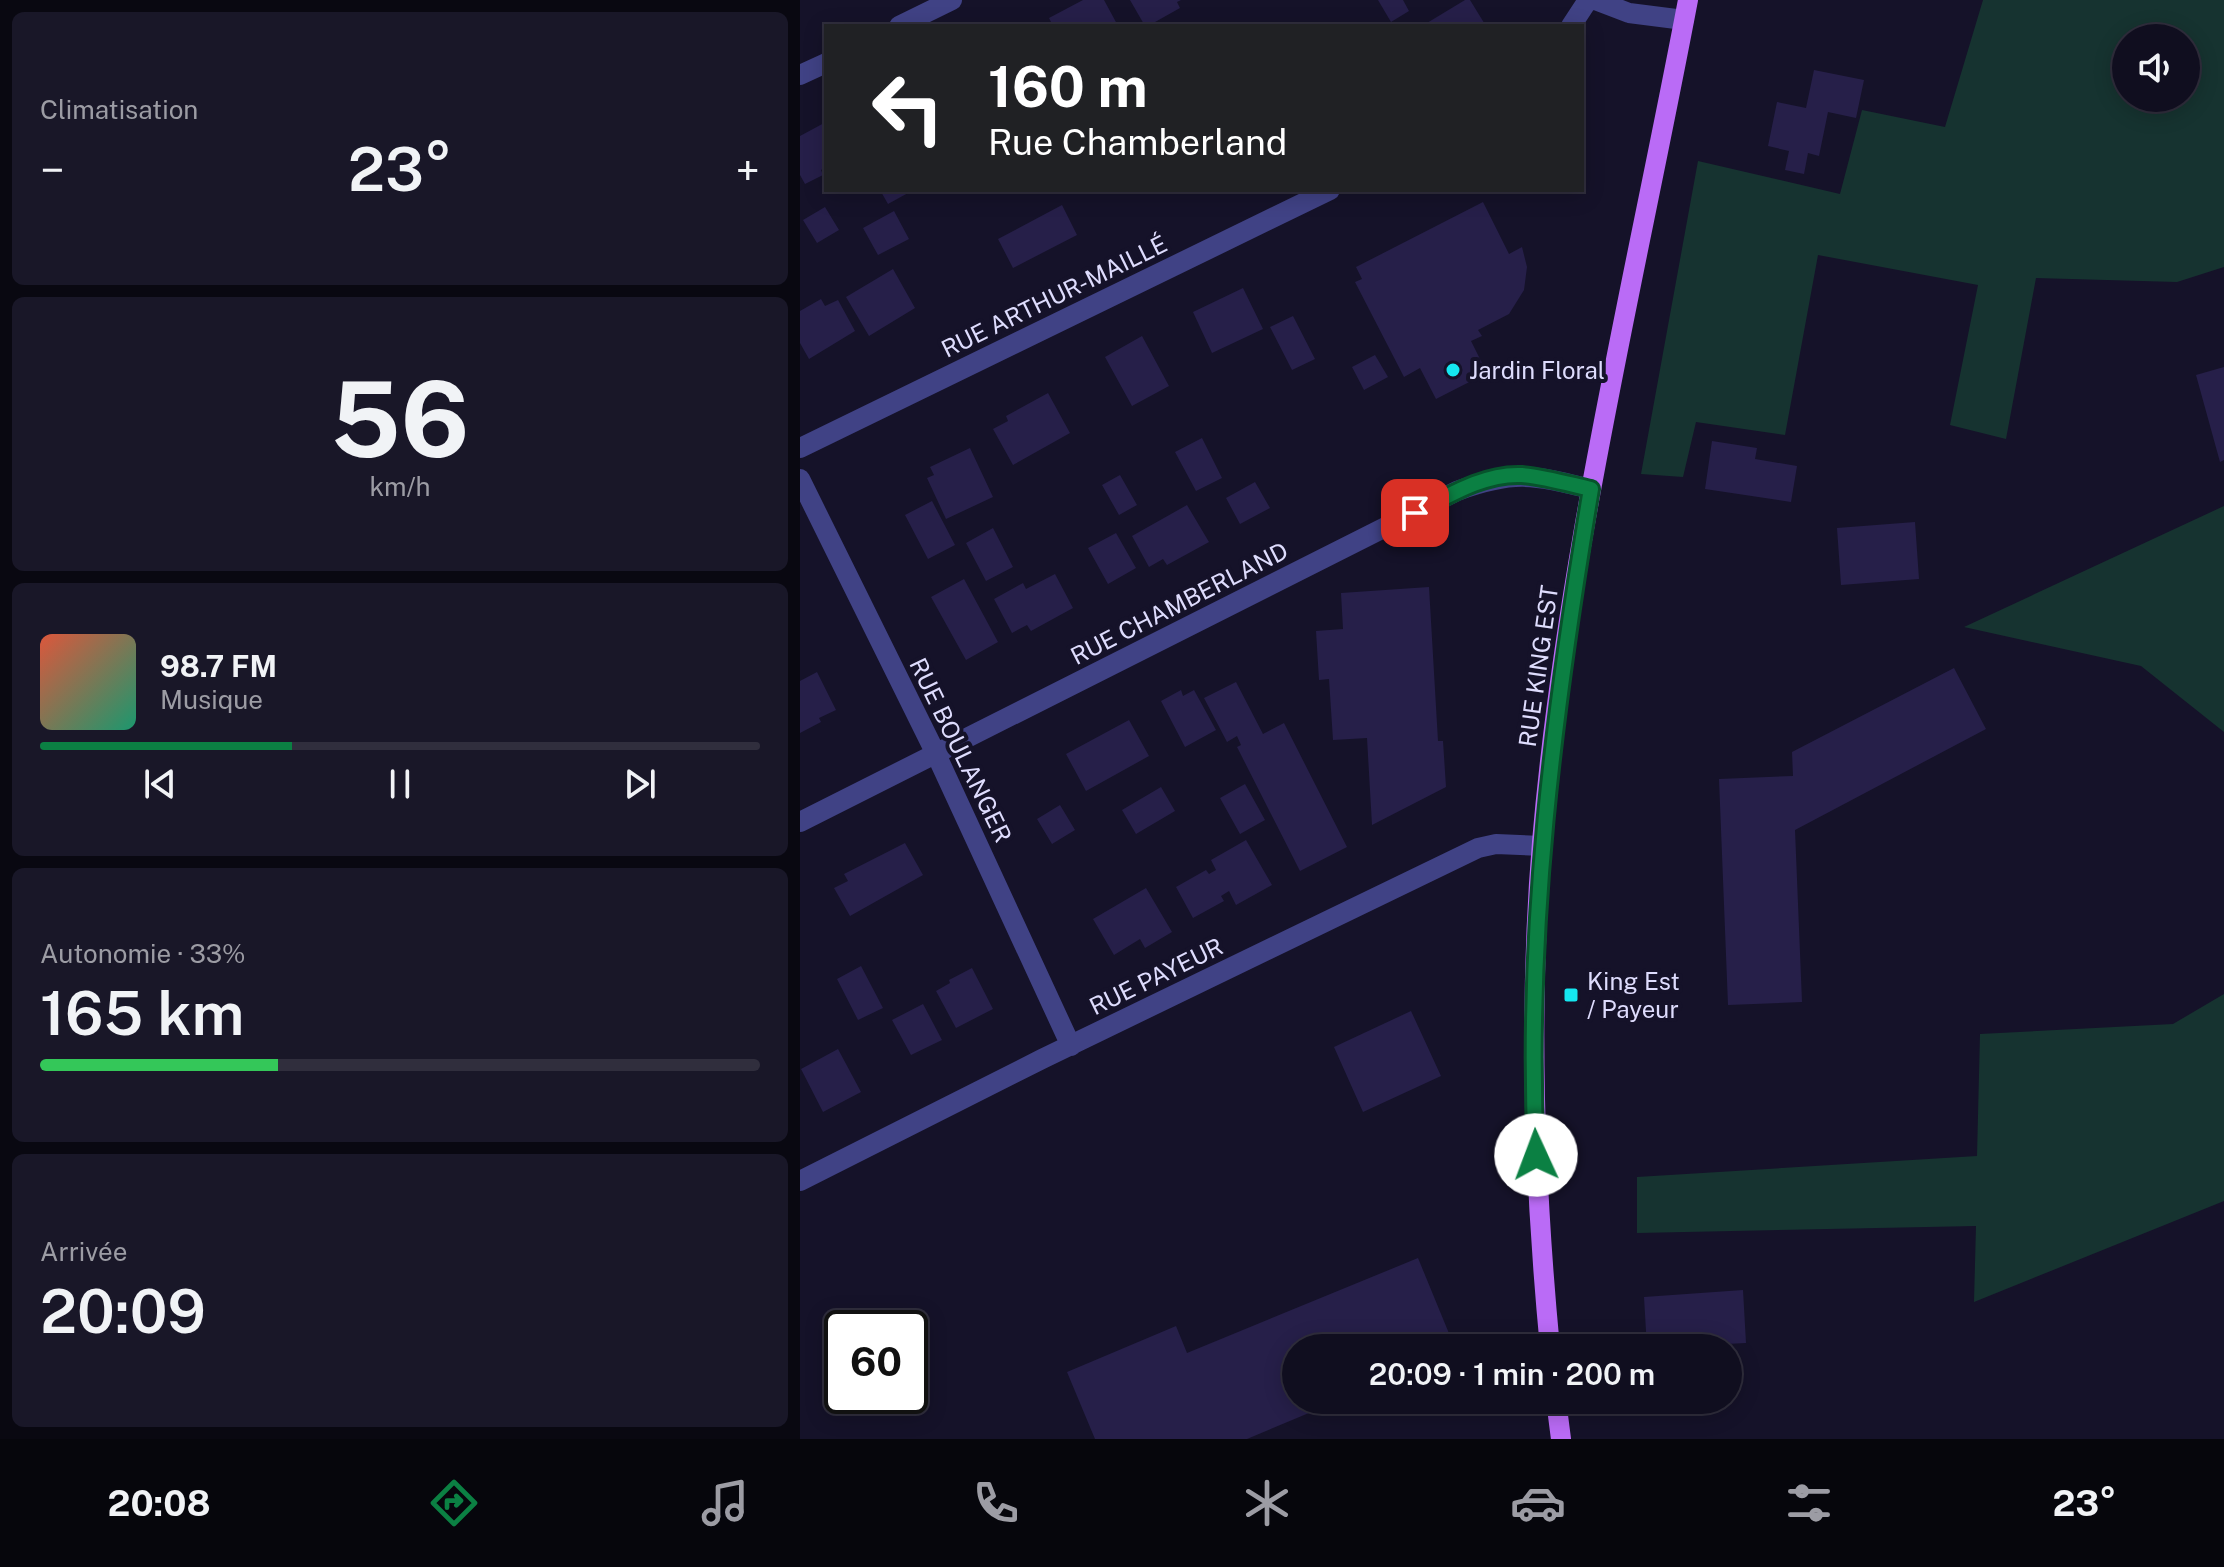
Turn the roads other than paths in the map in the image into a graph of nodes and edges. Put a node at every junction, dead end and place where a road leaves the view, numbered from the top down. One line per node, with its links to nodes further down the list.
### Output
1 (952, 0): 5 (street)
2 (1588, 0): 6 (street)
3 (1595, 0): 4 (street)
4 (1686, 10): 12 (main road, RUE KING EST)
5 (903, 24)
6 (1572, 24)
7 (824, 64): 8 (street)
8 (800, 75)
9 (1326, 192): 10 (street, RUE ARTHUR-MAILLÉ)
10 (800, 448)
11 (800, 479): 13 (street, RUE BOULANGER)
12 (1591, 489): 13 (street, RUE CHAMBERLAND); 15 (main road, RUE KING EST)
13 (936, 754): 14 (street, RUE CHAMBERLAND); 16 (street, RUE BOULANGER)
14 (800, 822)
15 (1542, 846): 16 (street, RUE PAYEUR); 18 (main road, RUE KING EST)
16 (1071, 1046): 17 (street, RUE PAYEUR)
17 (800, 1181)
18 (1549, 1334)
19 (1558, 1414): 20 (main road)
20 (1561, 1439)

